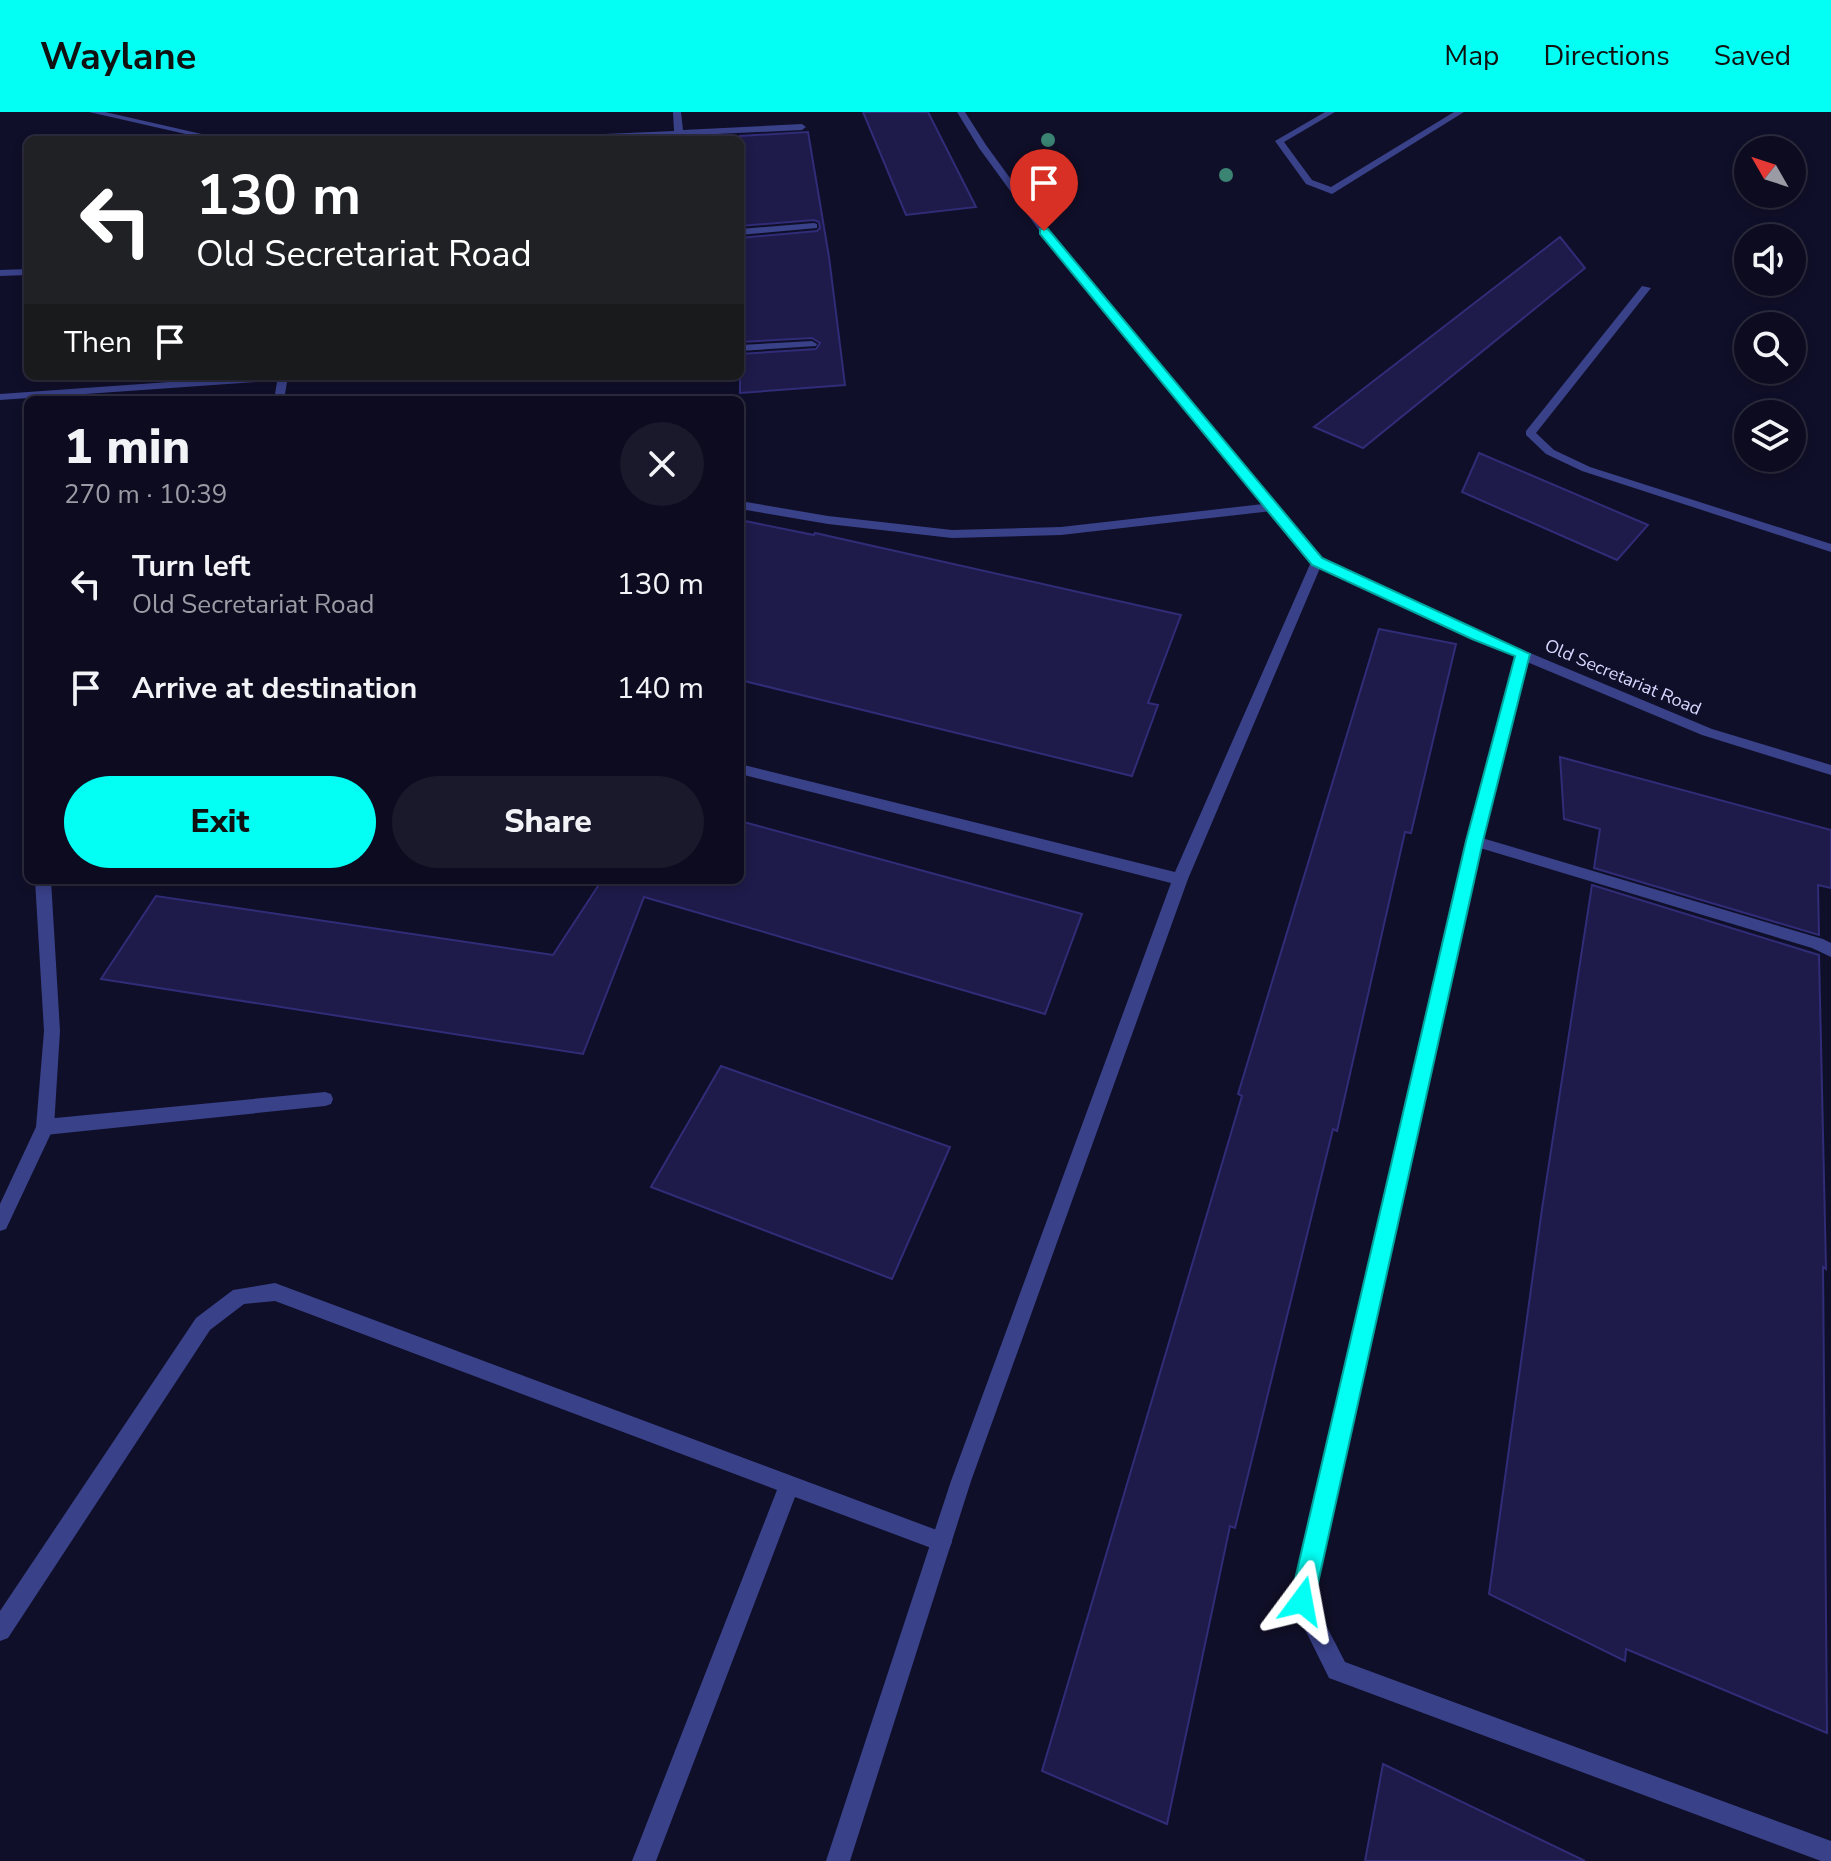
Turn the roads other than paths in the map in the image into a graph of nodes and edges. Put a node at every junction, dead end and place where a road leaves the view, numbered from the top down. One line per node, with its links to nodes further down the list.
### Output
1 (93, 112): 8 (street)
2 (677, 112): 7 (street)
3 (961, 112): 20 (street, Old Secretariat Road)
4 (1331, 112): 5 (street)
5 (1460, 112)
6 (802, 127): 7 (street)
7 (679, 133): 9 (street)
8 (205, 136)
9 (617, 136)
10 (814, 226): 11 (street)
11 (744, 232)
12 (24, 272): 13 (street)
13 (0, 273)
14 (1646, 288): 21 (street)
15 (812, 344): 16 (street)
16 (744, 348)
17 (229, 380): 18 (street)
18 (0, 397)
19 (744, 506): 20 (street)
20 (1272, 507): 22 (street, Old Secretariat Road)
21 (1831, 548)
22 (1317, 562): 23 (street, Old Secretariat Road); 27 (street)
23 (1523, 654): 25 (street, Old Secretariat Road); 26 (street)
24 (744, 770): 27 (street)
25 (1831, 770)
26 (1474, 841): 29 (street); 36 (street)
27 (1180, 879): 34 (street)
28 (43, 884): 31 (street)
29 (1831, 951)
30 (325, 1099): 31 (street)
31 (45, 1127): 32 (street)
32 (0, 1223)
33 (789, 1485): 34 (street); 35 (street); 37 (street)
34 (942, 1542): 38 (street)
35 (0, 1630)
36 (1831, 1853)
37 (644, 1861)
38 (838, 1861)

